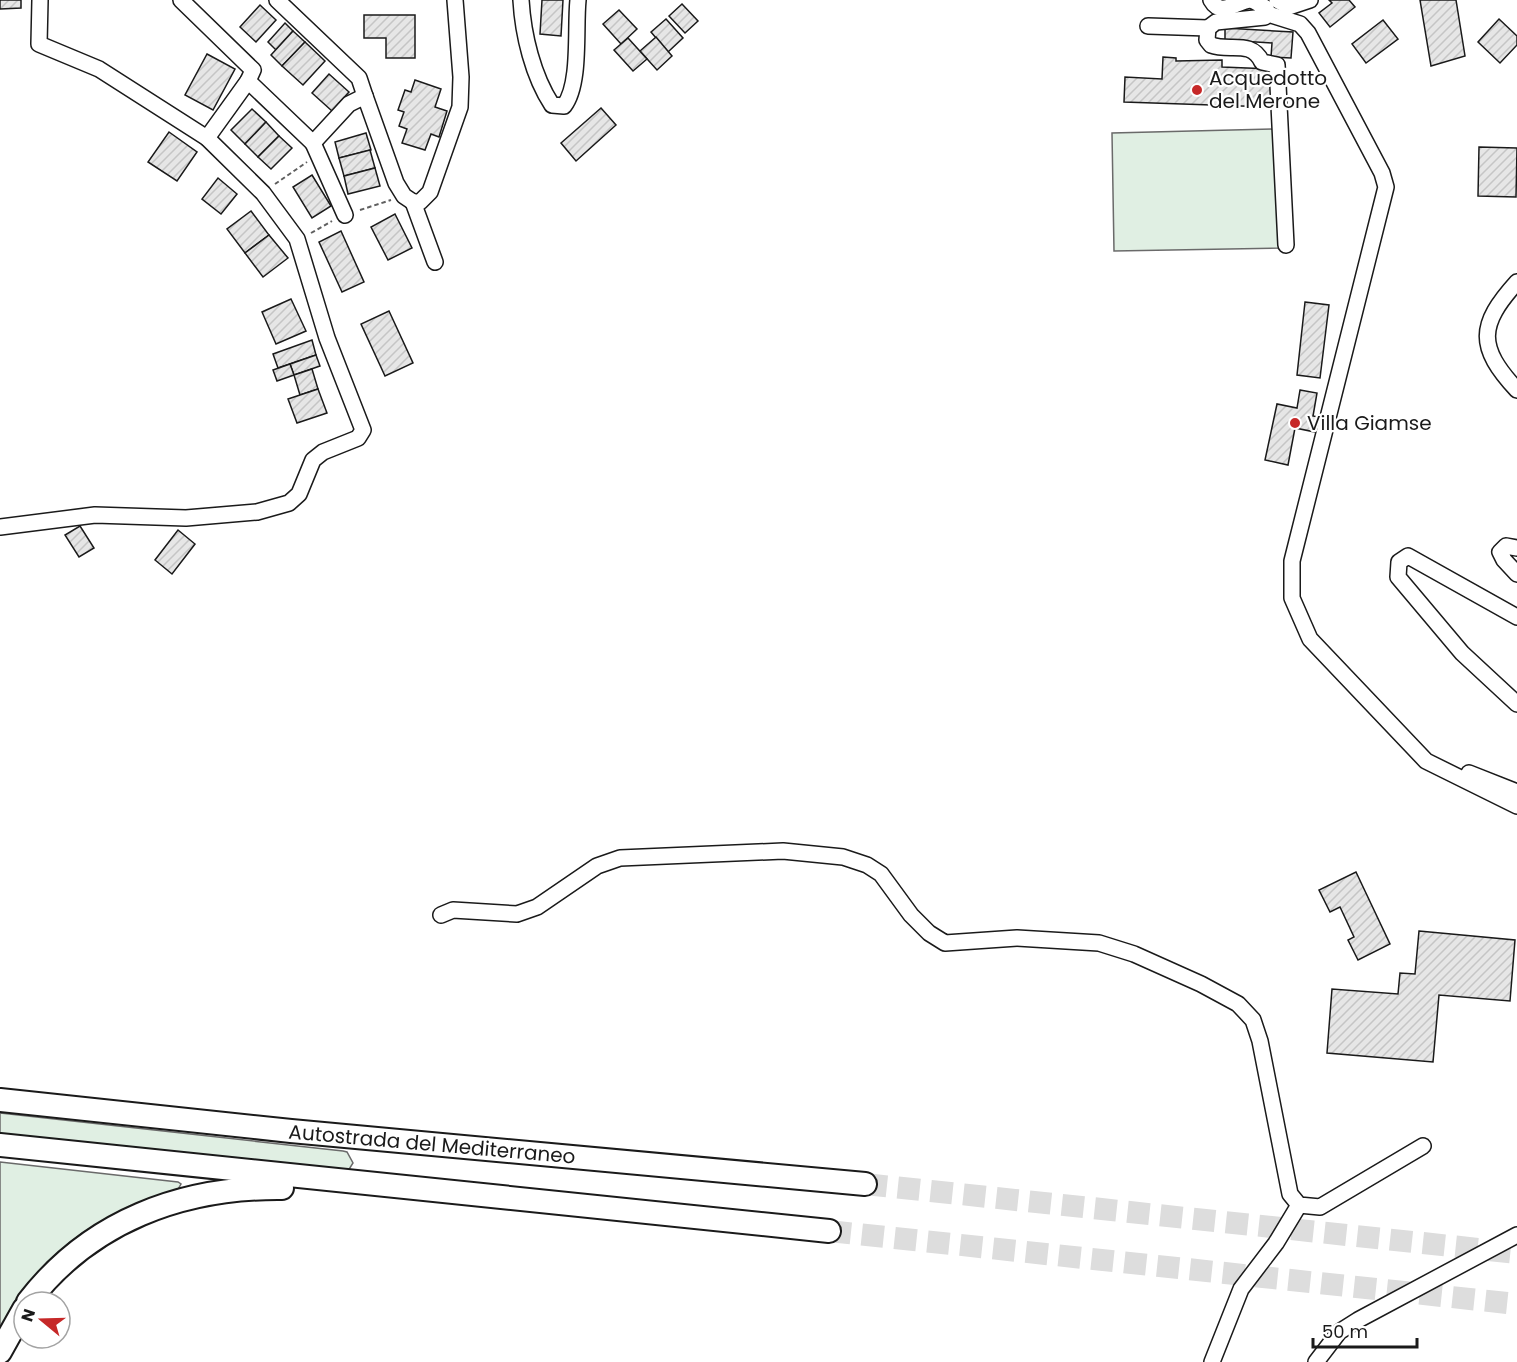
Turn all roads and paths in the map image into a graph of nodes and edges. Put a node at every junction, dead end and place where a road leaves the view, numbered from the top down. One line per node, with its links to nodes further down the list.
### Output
1 (40, 0): 16 (street)
2 (181, 0): 14 (street)
3 (277, 0): 15 (street)
4 (455, 0): 19 (street)
5 (522, 0): 6 (street)
6 (578, 0)
7 (1211, 0): 8 (street)
8 (1251, 0): 11 (street)
9 (1277, 0): 10 (street)
10 (1310, 0)
11 (1268, 14): 13 (street); 30 (street)
12 (1148, 26): 13 (street)
13 (1208, 28): 21 (street)
14 (248, 81): 16 (street); 17 (street)
15 (365, 96): 17 (street); 19 (street)
16 (207, 138): 18 (street)
17 (315, 149): 18 (path); 20 (street)
18 (263, 193): 25 (street)
19 (413, 202): 22 (street)
20 (345, 215)
21 (1286, 245)
22 (435, 262)
23 (1517, 282): 24 (street)
24 (1517, 390)
25 (0, 527)
26 (1517, 548): 27 (street)
27 (1517, 574)
28 (1517, 616): 29 (street)
29 (1517, 704)
30 (1440, 768): 31 (street); 32 (street)
31 (1517, 792)
32 (1517, 806)
33 (441, 915): 40 (street)
34 (0, 1087): 36 (highway)
35 (0, 1100): 36 (highway, Autostrada del Mediterraneo)
36 (291, 1131): 39 (highway, Autostrada del Mediterraneo)
37 (0, 1146): 41 (highway)
38 (1423, 1146): 40 (street)
39 (865, 1184)
40 (1299, 1205): 47 (street)
41 (713, 1219): 42 (highway); 44 (highway)
42 (829, 1231)
43 (1517, 1234): 48 (street)
44 (39, 1290)
45 (12, 1330): 46 (highway)
46 (0, 1352)
47 (1212, 1362)
48 (1316, 1362)

